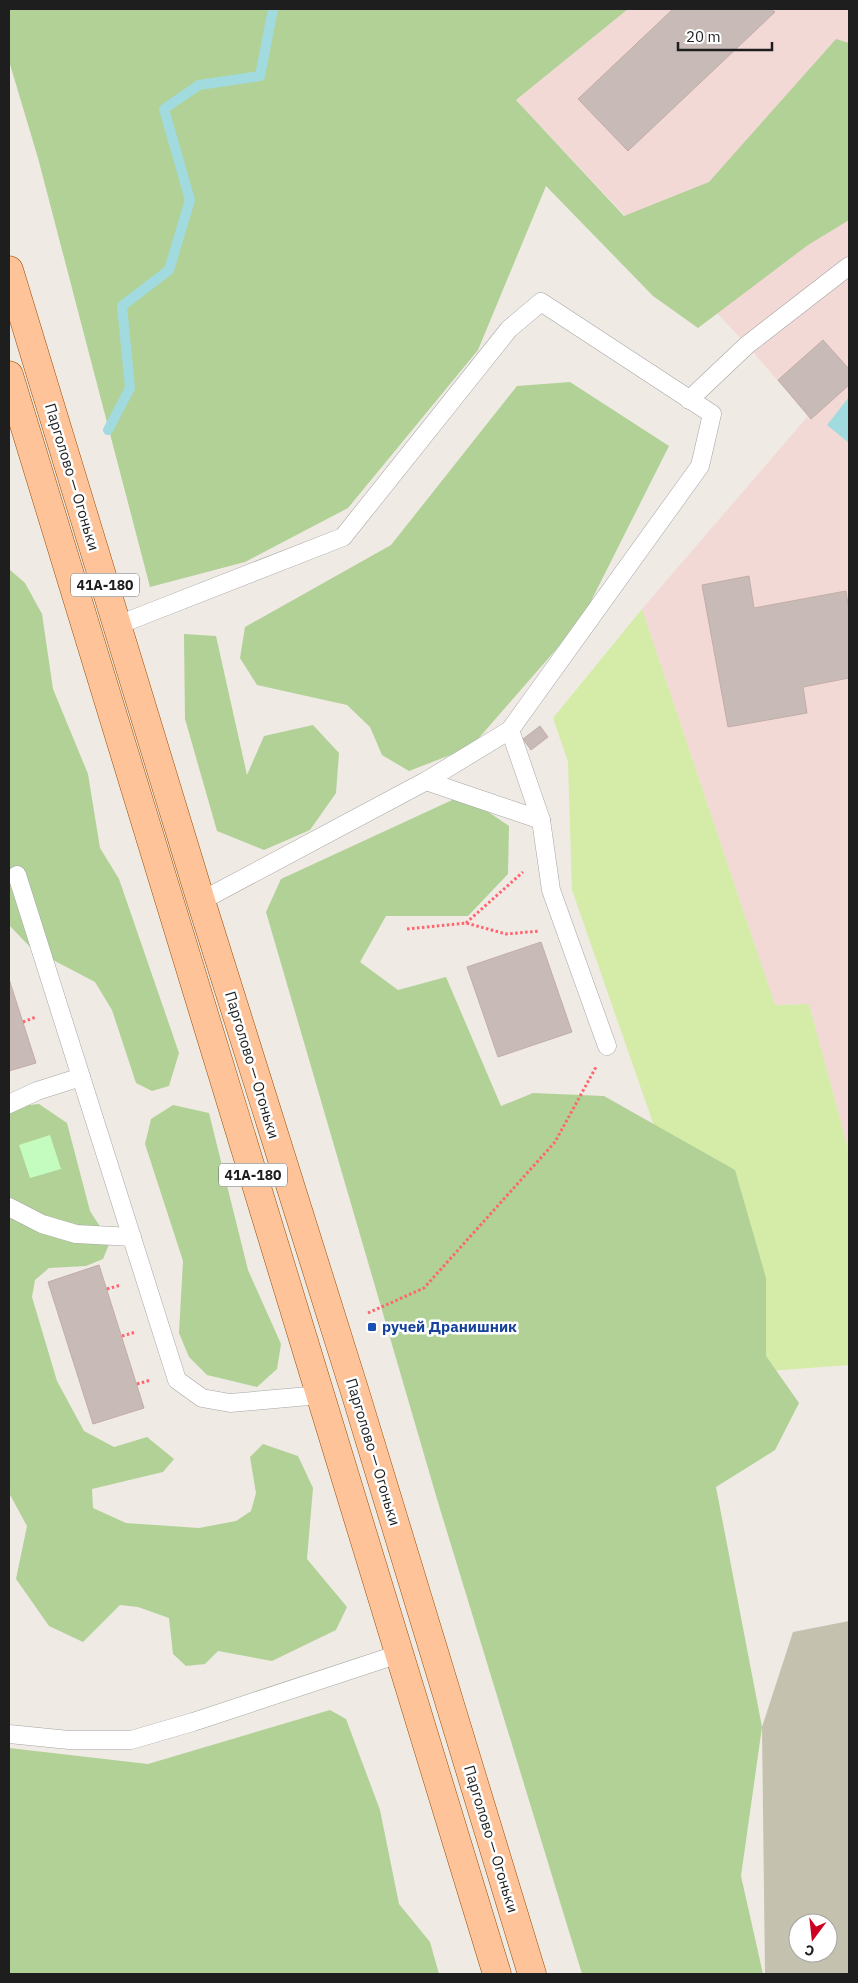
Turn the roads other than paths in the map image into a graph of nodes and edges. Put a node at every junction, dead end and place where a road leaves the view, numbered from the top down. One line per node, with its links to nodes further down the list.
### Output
1 (849, 266): 4 (lane)
2 (9, 270): 5 (main road, Парголово — Огоньки / 41А-180)
3 (9, 375): 16 (main road, Парголово — Огоньки / 41А-180)
4 (689, 400): 5 (lane); 6 (lane)
5 (118, 625): 10 (main road, Парголово — Огоньки / 41А-180)
6 (510, 730): 7 (lane); 8 (lane)
7 (426, 781): 8 (lane); 10 (lane)
8 (541, 820): 11 (lane)
9 (17, 875): 12 (lane)
10 (200, 900): 20 (main road, Парголово — Огоньки / 41А-180)
11 (607, 1046)
12 (81, 1077): 13 (lane); 15 (lane)
13 (9, 1104)
14 (9, 1207): 15 (lane)
15 (132, 1238): 16 (lane)
16 (320, 1395): 17 (main road, Парголово — Огоньки / 41А-180)
17 (400, 1654): 18 (lane); 19 (main road, Парголово — Огоньки / 41А-180)
18 (9, 1734)
19 (497, 1974)
20 (532, 1974)

